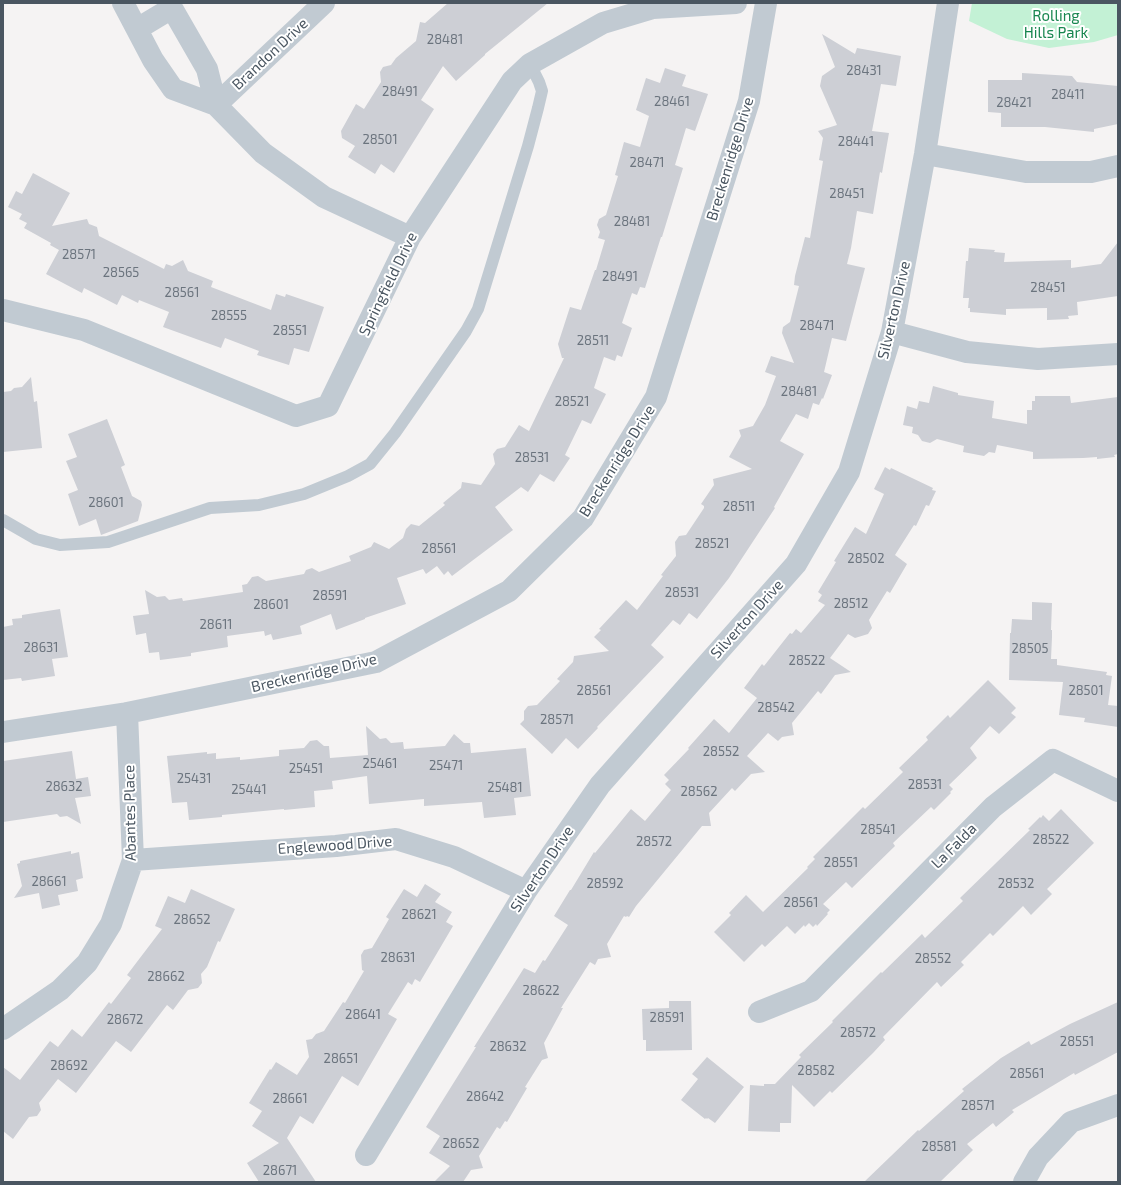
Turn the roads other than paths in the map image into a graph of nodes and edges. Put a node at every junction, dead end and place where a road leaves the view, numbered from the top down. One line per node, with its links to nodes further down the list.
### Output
1 (123, 3): 7 (street)
2 (324, 3): 9 (street, Brandon Drive)
3 (736, 3): 8 (street, Springfield Drive)
4 (766, 3): 17 (street, Breckenridge Drive)
5 (948, 3): 10 (street, Silverton Drive)
6 (170, 6): 7 (street); 9 (street)
7 (137, 29): 9 (street)
8 (530, 64): 12 (street, Springfield Drive); 16 (lane)
9 (216, 105): 12 (street)
10 (925, 154): 11 (street); 14 (street, Silverton Drive)
11 (1118, 166)
12 (410, 237): 13 (street, Springfield Drive)
13 (3, 310)
14 (892, 332): 15 (street); 21 (street, Silverton Drive)
15 (1118, 354)
16 (3, 520)
17 (127, 713): 18 (street, Breckenridge Drive); 20 (street, Abantes Place)
18 (3, 732)
19 (1118, 791): 22 (street, La Falda)
20 (133, 860): 21 (street, Englewood Drive); 23 (street, Abantes Place)
21 (526, 891): 25 (street, Silverton Drive)
22 (759, 1012)
23 (3, 1029)
24 (1118, 1105): 26 (street)
25 (366, 1155)
26 (1024, 1182)

